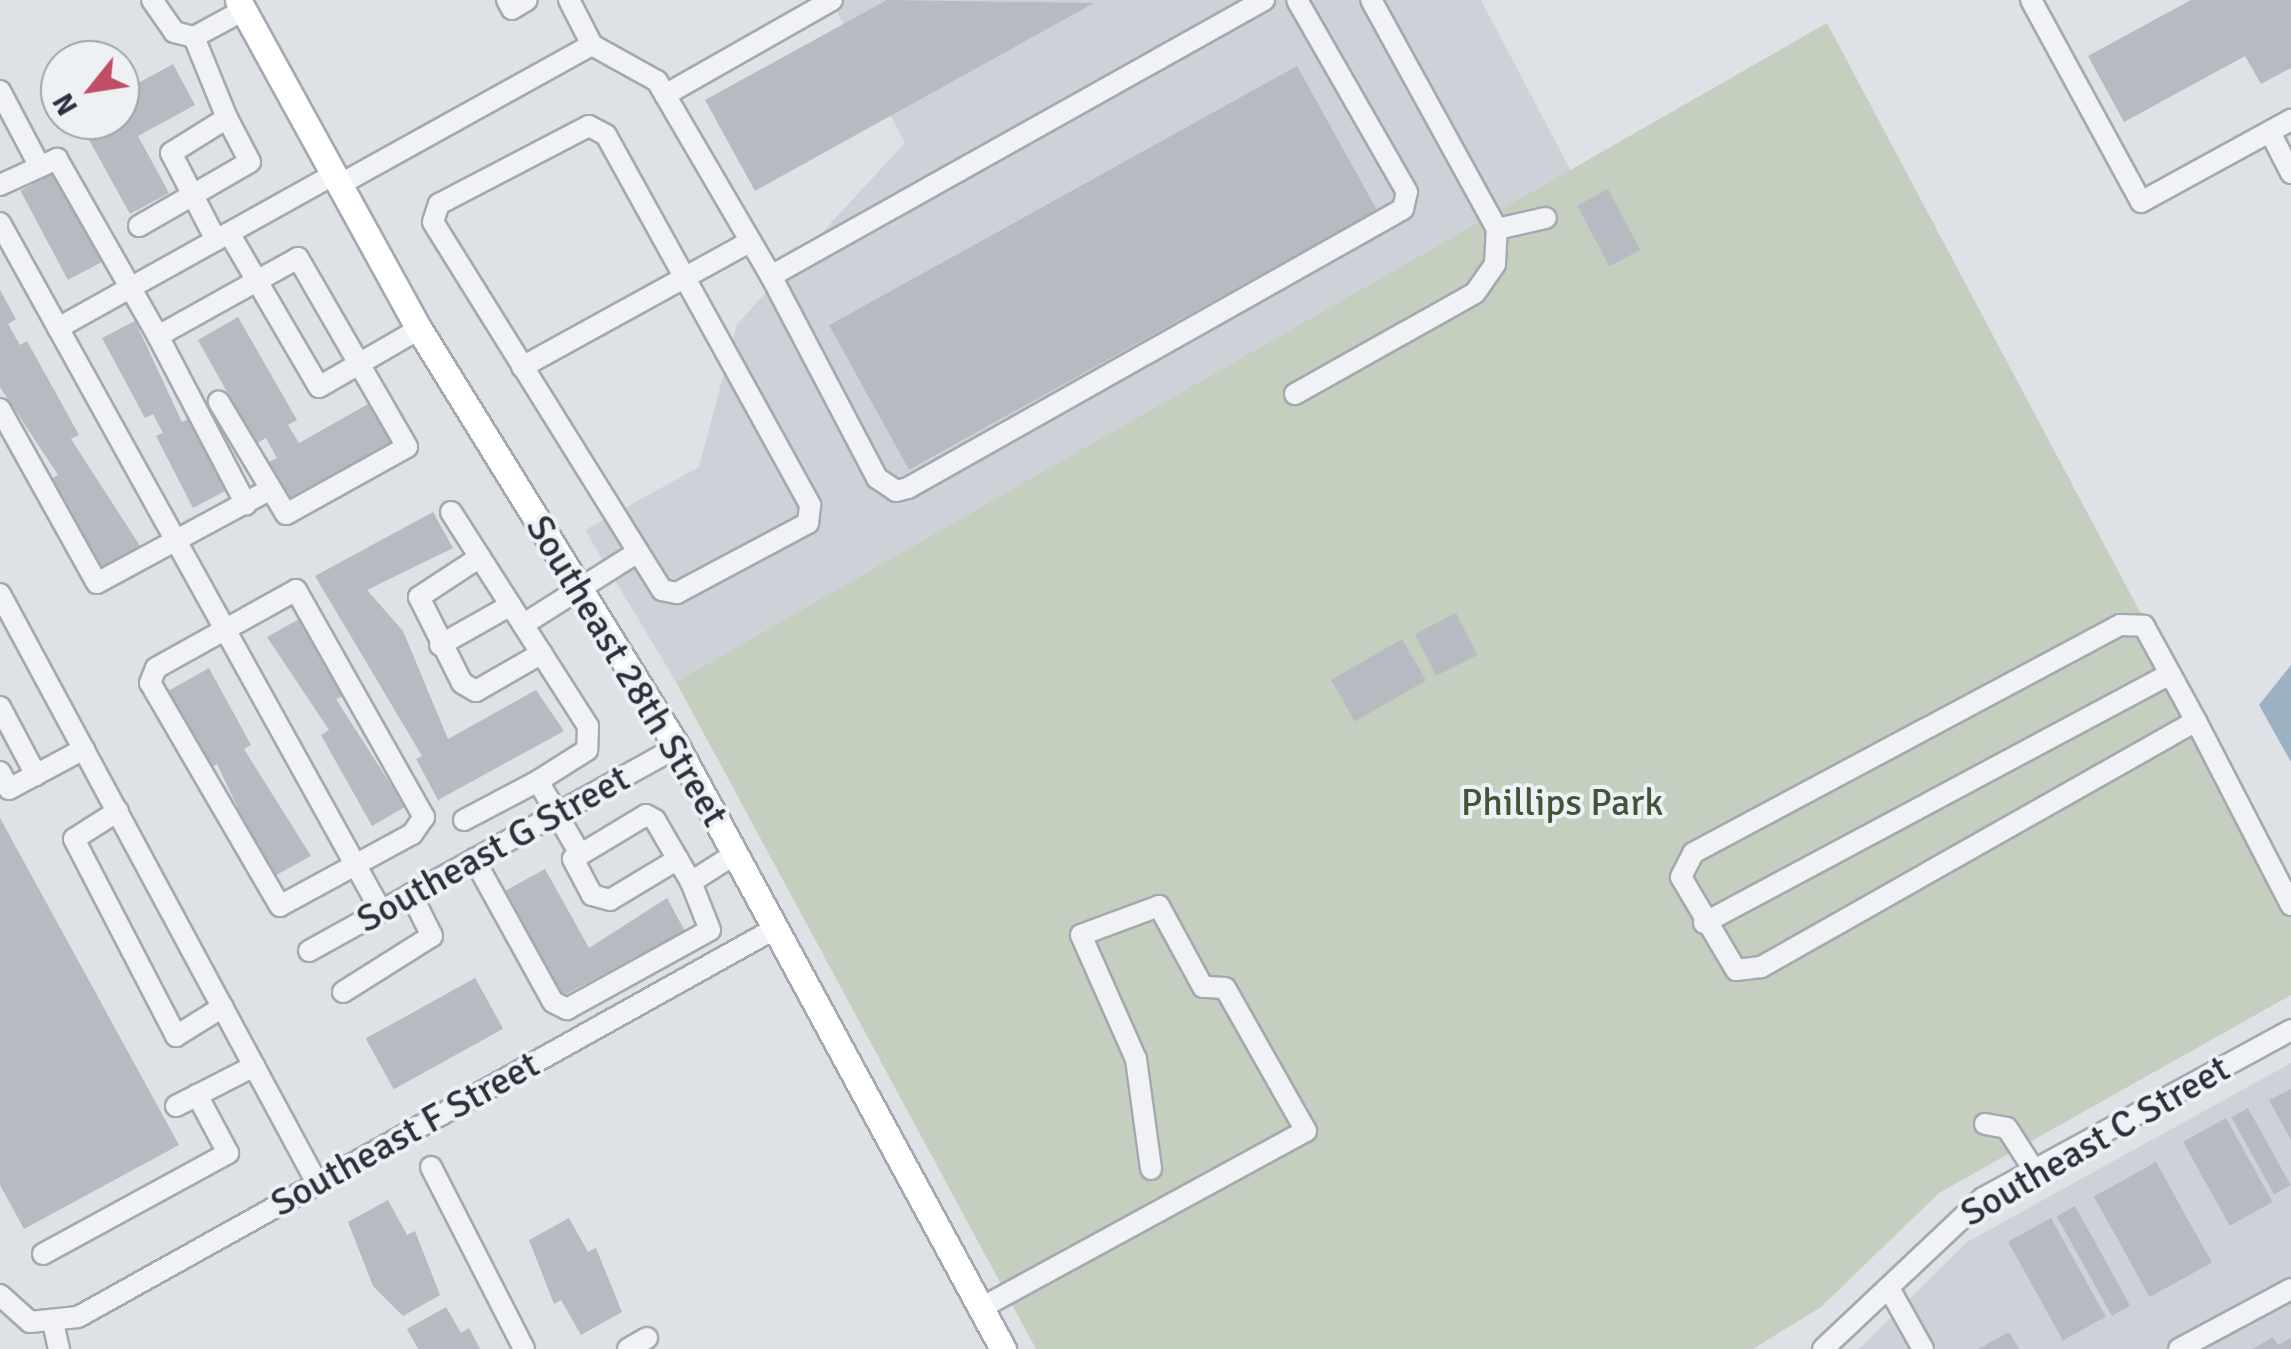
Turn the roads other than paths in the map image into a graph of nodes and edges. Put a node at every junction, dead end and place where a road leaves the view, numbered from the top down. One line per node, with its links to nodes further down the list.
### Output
1 (152, 0): 11 (street)
2 (507, 0): 3 (street)
3 (527, 0)
4 (569, 0): 12 (street)
5 (832, 0): 14 (street)
6 (1264, 0): 29 (street)
7 (1298, 0): 29 (street)
8 (1371, 0): 26 (street)
9 (2031, 0): 17 (street)
10 (241, 5): 11 (street); 20 (main road, Southeast 28th Street)
11 (194, 37): 15 (street)
12 (592, 44): 14 (street); 20 (street)
13 (0, 91): 18 (street)
14 (665, 95): 28 (street)
15 (228, 118): 22 (street); 22 (street)
16 (2291, 120): 17 (street)
17 (2270, 132): 19 (street)
18 (40, 165): 21 (street); 32 (street)
19 (2291, 173)
20 (336, 180): 27 (street); 34 (main road, Southeast 28th Street)
21 (0, 185)
22 (192, 196): 25 (street); 27 (street)
23 (1546, 218): 26 (street)
24 (0, 223): 33 (street)
25 (140, 226)
26 (1498, 230): 38 (street)
27 (222, 236): 31 (street); 32 (street)
28 (751, 242): 29 (street); 30 (street)
29 (771, 276)
30 (684, 278): 37 (street); 37 (street); 45 (street)
31 (255, 280): 35 (street); 36 (street); 36 (street)
32 (130, 288): 33 (street); 35 (street)
33 (58, 328): 44 (street)
34 (419, 328): 36 (street); 47 (main road, Southeast 28th Street)
35 (158, 336): 42 (street)
36 (362, 365): 41 (street)
37 (522, 366): 45 (street)
38 (1295, 394)
39 (219, 402): 41 (street)
40 (0, 409): 44 (street)
41 (267, 492): 42 (street)
42 (246, 504): 44 (street)
43 (451, 512): 46 (street)
44 (178, 544): 51 (street)
45 (638, 552): 47 (street)
46 (480, 557): 48 (street); 52 (street)
47 (581, 587): 50 (street); 57 (main road, Southeast 28th Street)
48 (511, 606): 50 (street); 52 (street)
49 (3, 609): 58 (street)
50 (524, 624): 53 (street)
51 (224, 628): 69 (street); 69 (street); 69 (street)
52 (440, 645): 53 (street)
53 (542, 653): 61 (street)
54 (2170, 674): 56 (street); 74 (street); 74 (street)
55 (0, 707): 60 (street)
56 (2196, 722): 72 (street); 74 (street)
57 (677, 747): 63 (street, Southeast G Street); 66 (main road, Southeast 28th Street)
58 (84, 749): 60 (street); 62 (street)
59 (0, 772): 60 (street)
60 (36, 774)
61 (538, 781): 63 (street); 64 (street)
62 (118, 811): 78 (street); 78 (street)
63 (556, 814): 65 (street); 68 (street, Southeast G Street)
64 (464, 820)
65 (580, 854): 67 (street); 67 (street)
66 (735, 854): 70 (street); 75 (main road, Southeast 28th Street)
67 (678, 859): 70 (street)
68 (474, 860): 70 (street); 71 (street, Southeast G Street)
69 (355, 864): 73 (street)
70 (691, 882)
71 (411, 894): 73 (street, Southeast G Street); 77 (street)
72 (2291, 905)
73 (381, 911): 76 (street, Southeast G Street)
74 (1704, 922)
75 (776, 928): 87 (street, Southeast F Street); 92 (main road, Southeast 28th Street)
76 (308, 951)
77 (343, 992)
78 (222, 1007): 80 (street)
79 (2291, 1030): 86 (street, Southeast C Street)
80 (254, 1066): 81 (street); 87 (street)
81 (198, 1095): 82 (street); 88 (street)
82 (176, 1106)
83 (1985, 1124): 86 (street)
84 (432, 1167): 96 (street)
85 (1151, 1169): 92 (street)
86 (2034, 1170): 90 (street, Southeast C Street)
87 (317, 1184): 93 (street, Southeast F Street)
88 (43, 1254)
89 (2291, 1289): 101 (street)
90 (1890, 1290): 99 (street, Southeast C Street); 100 (street)
91 (0, 1295): 93 (street)
92 (981, 1308): 98 (main road, Southeast 28th Street)
93 (53, 1324): 95 (street)
94 (648, 1338): 97 (street)
95 (60, 1349)
96 (524, 1349)
97 (628, 1349)
98 (1004, 1349)
99 (1824, 1349)
100 (1923, 1349)
101 (2178, 1349)

